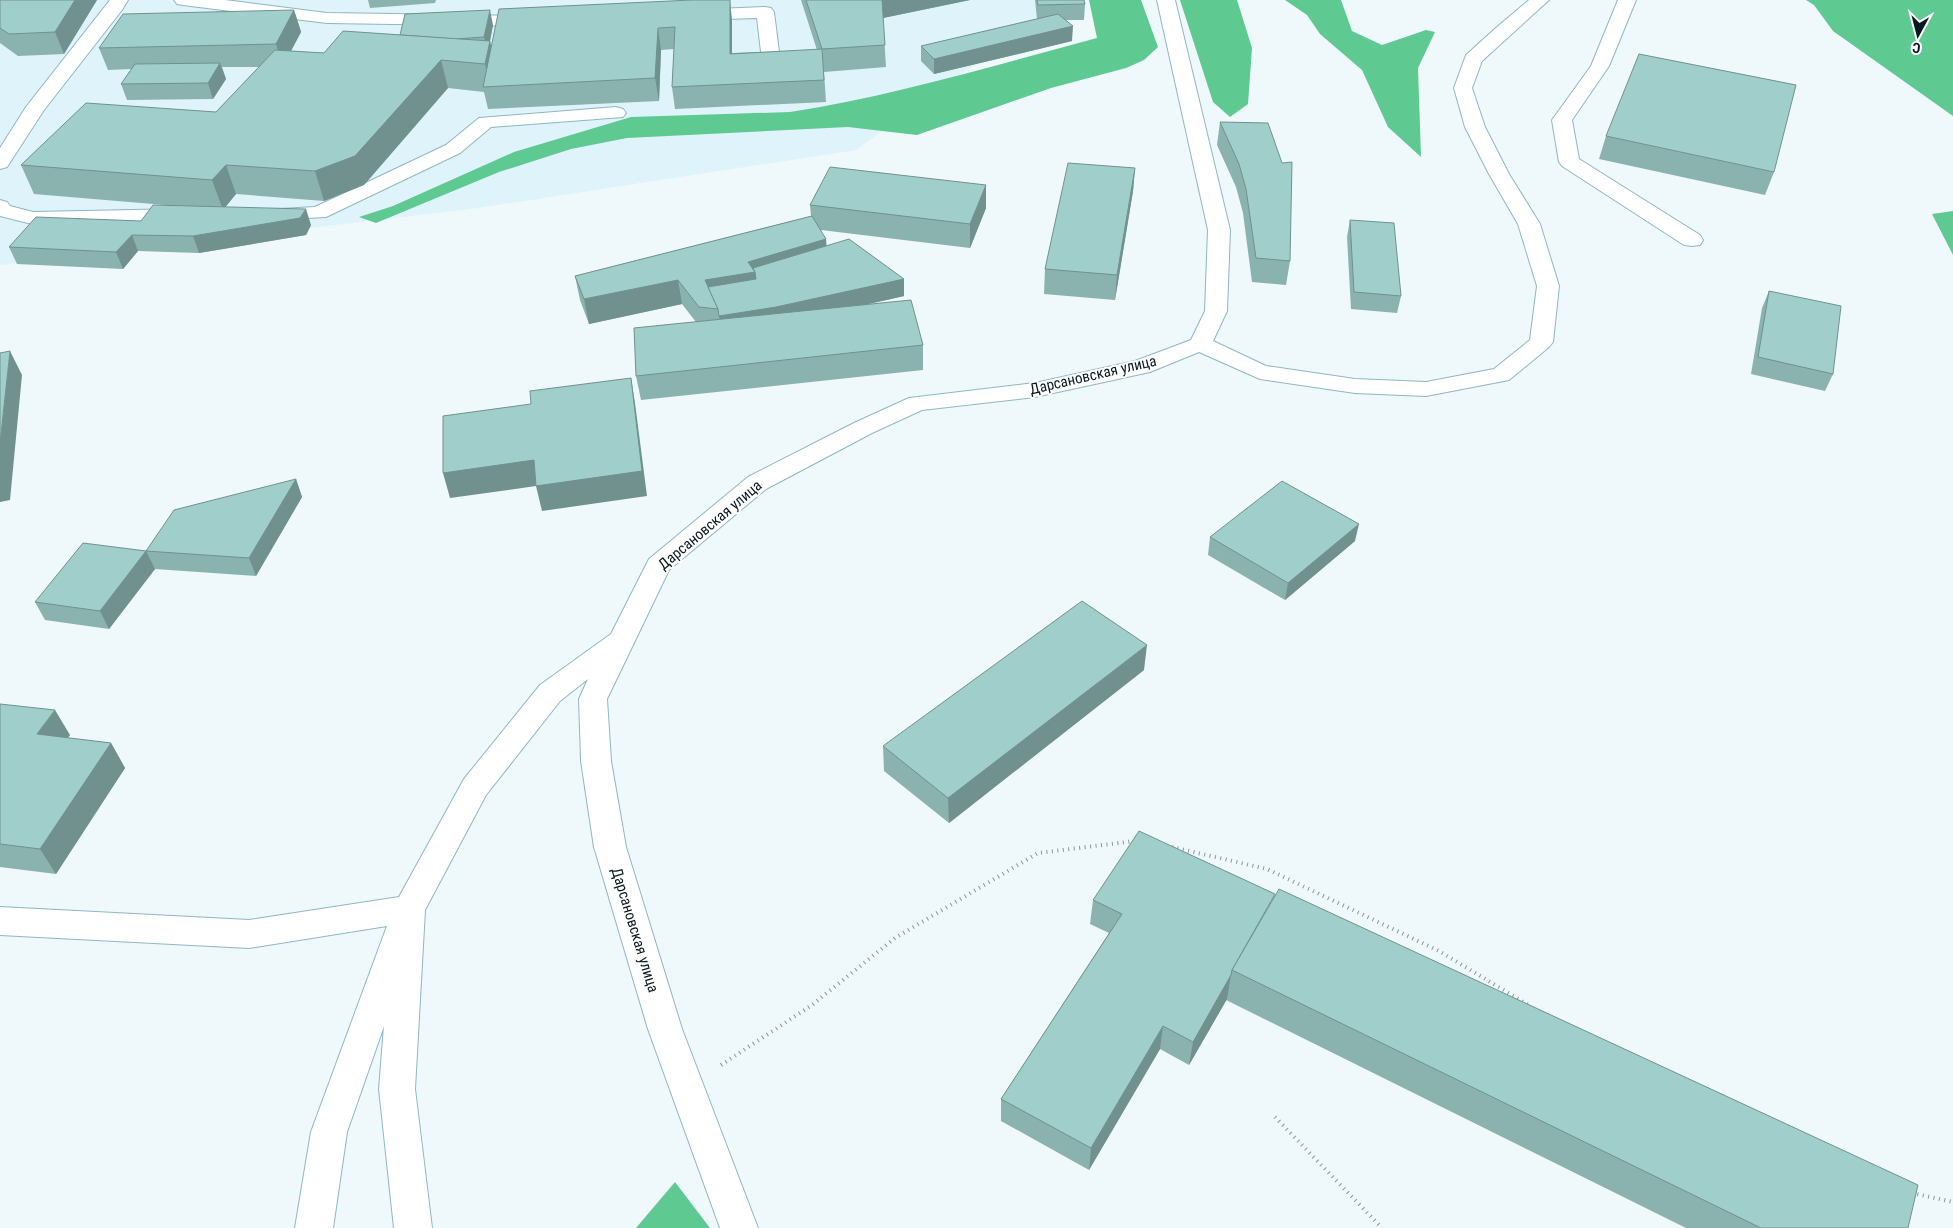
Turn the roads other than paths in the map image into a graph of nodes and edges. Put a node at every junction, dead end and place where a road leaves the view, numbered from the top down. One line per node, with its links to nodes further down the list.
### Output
1 (119, 0): 10 (street)
2 (183, 0): 7 (street)
3 (1166, 0): 15 (street)
4 (1540, 0): 15 (street)
5 (1627, 0): 14 (street)
6 (676, 15): 8 (street)
7 (548, 21)
8 (771, 60)
9 (616, 112): 12 (street)
10 (0, 163)
11 (0, 206): 13 (street)
12 (250, 214)
13 (200, 215)
14 (1692, 240)
15 (1200, 344): 16 (street, Дарсановская улица)
16 (623, 638): 17 (street); 21 (street, Дарсановская улица)
17 (409, 909): 18 (street); 19 (street); 20 (street)
18 (0, 921)
19 (314, 1228)
20 (413, 1228)
21 (739, 1228)

